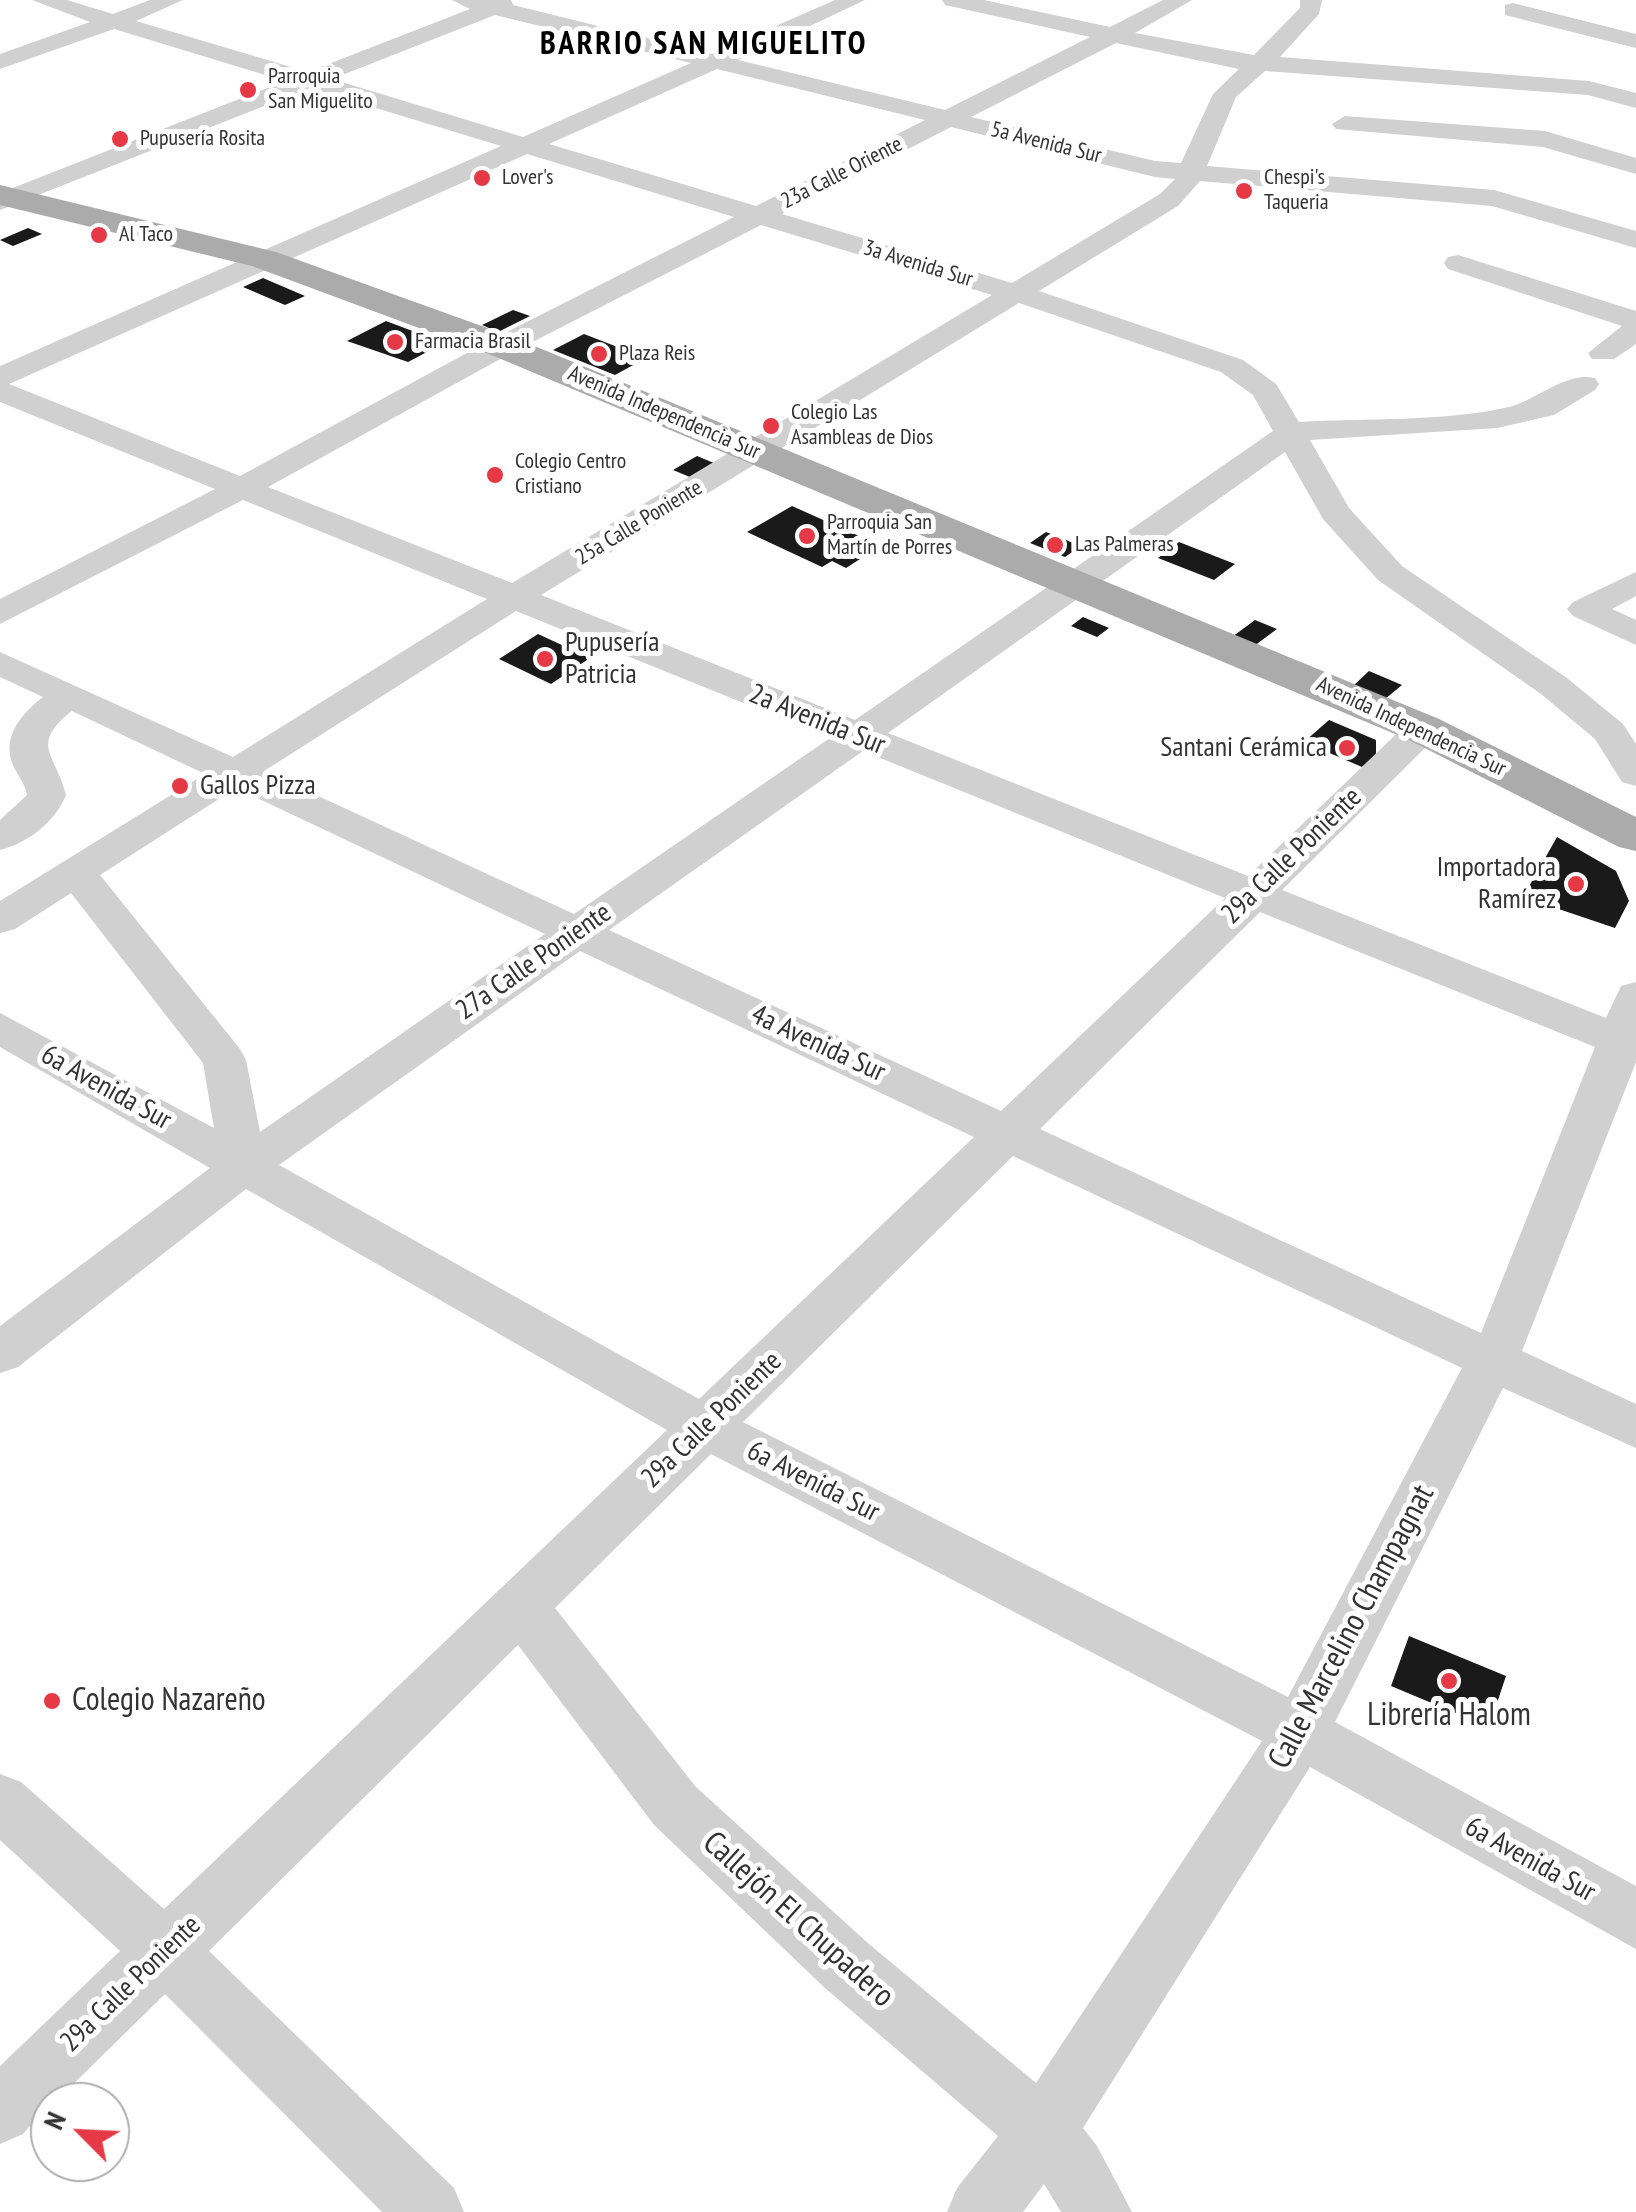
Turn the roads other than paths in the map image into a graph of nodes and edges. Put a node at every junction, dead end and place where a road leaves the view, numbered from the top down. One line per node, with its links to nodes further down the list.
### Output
1 (42, 0): 10 (street, 3a Avenida Sur)
2 (172, 0): 10 (street)
3 (463, 0): 8 (street, 5a Avenida Sur)
4 (854, 0): 13 (street)
5 (953, 0): 11 (street)
6 (1181, 0): 11 (street, 23a Calle Oriente)
7 (1312, 0): 15 (street, 25a Calle Poniente)
8 (504, 4): 13 (street, 5a Avenida Sur); 16 (street)
9 (1513, 10): 12 (street)
10 (116, 20): 14 (street); 16 (street, 3a Avenida Sur)
11 (1114, 34): 15 (street); 19 (street, 23a Calle Oriente)
12 (1636, 42)
13 (716, 61): 19 (street, 5a Avenida Sur); 22 (street)
14 (0, 62)
15 (1258, 63): 17 (street); 24 (street, 25a Calle Poniente)
16 (312, 80): 22 (street, 3a Avenida Sur); 26 (street)
17 (1589, 88): 18 (street); 21 (street)
18 (1636, 101)
19 (948, 119): 24 (street, 5a Avenida Sur); 27 (street, 23a Calle Oriente)
20 (1344, 124): 21 (street)
21 (1545, 139): 23 (street); 25 (street)
22 (527, 144): 27 (street, 3a Avenida Sur); 29 (street)
23 (1636, 166)
24 (1190, 173): 25 (street, 5a Avenida Sur); 31 (street, 25a Calle Poniente)
25 (1507, 183): 28 (street, 5a Avenida Sur)
26 (4, 199): 29 (main road, Avenida Independencia Sur)
27 (757, 216): 31 (street, 3a Avenida Sur); 34 (street, 23a Calle Oriente)
28 (1636, 240)
29 (264, 260): 34 (main road, Avenida Independencia Sur); 36 (street)
30 (1458, 263): 32 (street)
31 (1019, 294): 39 (street, 3a Avenida Sur); 40 (street, 25a Calle Poniente)
32 (1636, 321)
33 (1636, 330): 35 (street)
34 (502, 346): 40 (main road, Avenida Independencia Sur); 41 (street, 23a Calle Oriente)
35 (1603, 353)
36 (0, 377)
37 (1584, 384): 39 (street)
38 (0, 391): 41 (street, 2a Avenida Sur)
39 (1292, 432): 42 (street, 27a Calle Poniente); 49 (street, 3a Avenida Sur)
40 (758, 452): 42 (main road, Avenida Independencia Sur); 44 (street, 25a Calle Poniente)
41 (238, 490): 44 (street, 2a Avenida Sur); 45 (street, 23a Calle Oriente)
42 (1076, 582): 50 (main road, Avenida Independencia Sur); 51 (street, 27a Calle Poniente)
43 (1636, 582): 46 (street)
44 (512, 598): 51 (street, 2a Avenida Sur); 52 (street, 25a Calle Poniente)
45 (0, 612)
46 (1636, 634)
47 (0, 663): 48 (street, 4a Avenida Sur)
48 (68, 695): 52 (street, 4a Avenida Sur); 55 (street)
49 (1623, 727): 53 (street, 3a Avenida Sur)
50 (1423, 728): 54 (main road, Avenida Independencia Sur); 57 (street, 29a Calle Poniente)
51 (856, 736): 57 (street, 2a Avenida Sur); 59 (street, 27a Calle Poniente)
52 (238, 774): 56 (street, 25a Calle Poniente); 59 (street, 4a Avenida Sur)
53 (1636, 774)
54 (1636, 836)
55 (0, 838)
56 (78, 873): 58 (street, 25a Calle Poniente); 63 (street)
57 (1252, 894): 61 (street, 2a Avenida Sur); 62 (street, 29a Calle Poniente)
58 (0, 920)
59 (578, 931): 62 (street, 4a Avenida Sur); 63 (street, 27a Calle Poniente)
60 (0, 1028): 63 (street, 6a Avenida Sur)
61 (1630, 1028): 65 (street, Calle Marcelino Champagnat)
62 (1007, 1133): 65 (street, 4a Avenida Sur); 66 (street, 29a Calle Poniente)
63 (244, 1166): 64 (street, 27a Calle Poniente); 66 (street, 6a Avenida Sur)
64 (0, 1353)
65 (1493, 1360): 67 (street, 4a Avenida Sur); 69 (street, Calle Marcelino Champagnat)
66 (705, 1427): 68 (street, 29a Calle Poniente); 69 (street, 6a Avenida Sur)
67 (1636, 1427)
68 (520, 1606): 72 (street, 29a Calle Poniente); 74 (street, Callejón El Chupadero)
69 (1300, 1732): 71 (street, 6a Avenida Sur); 74 (street, Calle Marcelino Champagnat)
70 (0, 1801): 72 (street)
71 (1636, 1919)
72 (164, 1951): 73 (street, 29a Calle Poniente); 75 (street)
73 (0, 2111)
74 (1043, 2131): 76 (street, Calle Marcelino Champagnat); 77 (street, Callejón El Chupadero)
75 (430, 2212)
76 (981, 2212)
77 (1098, 2212)

